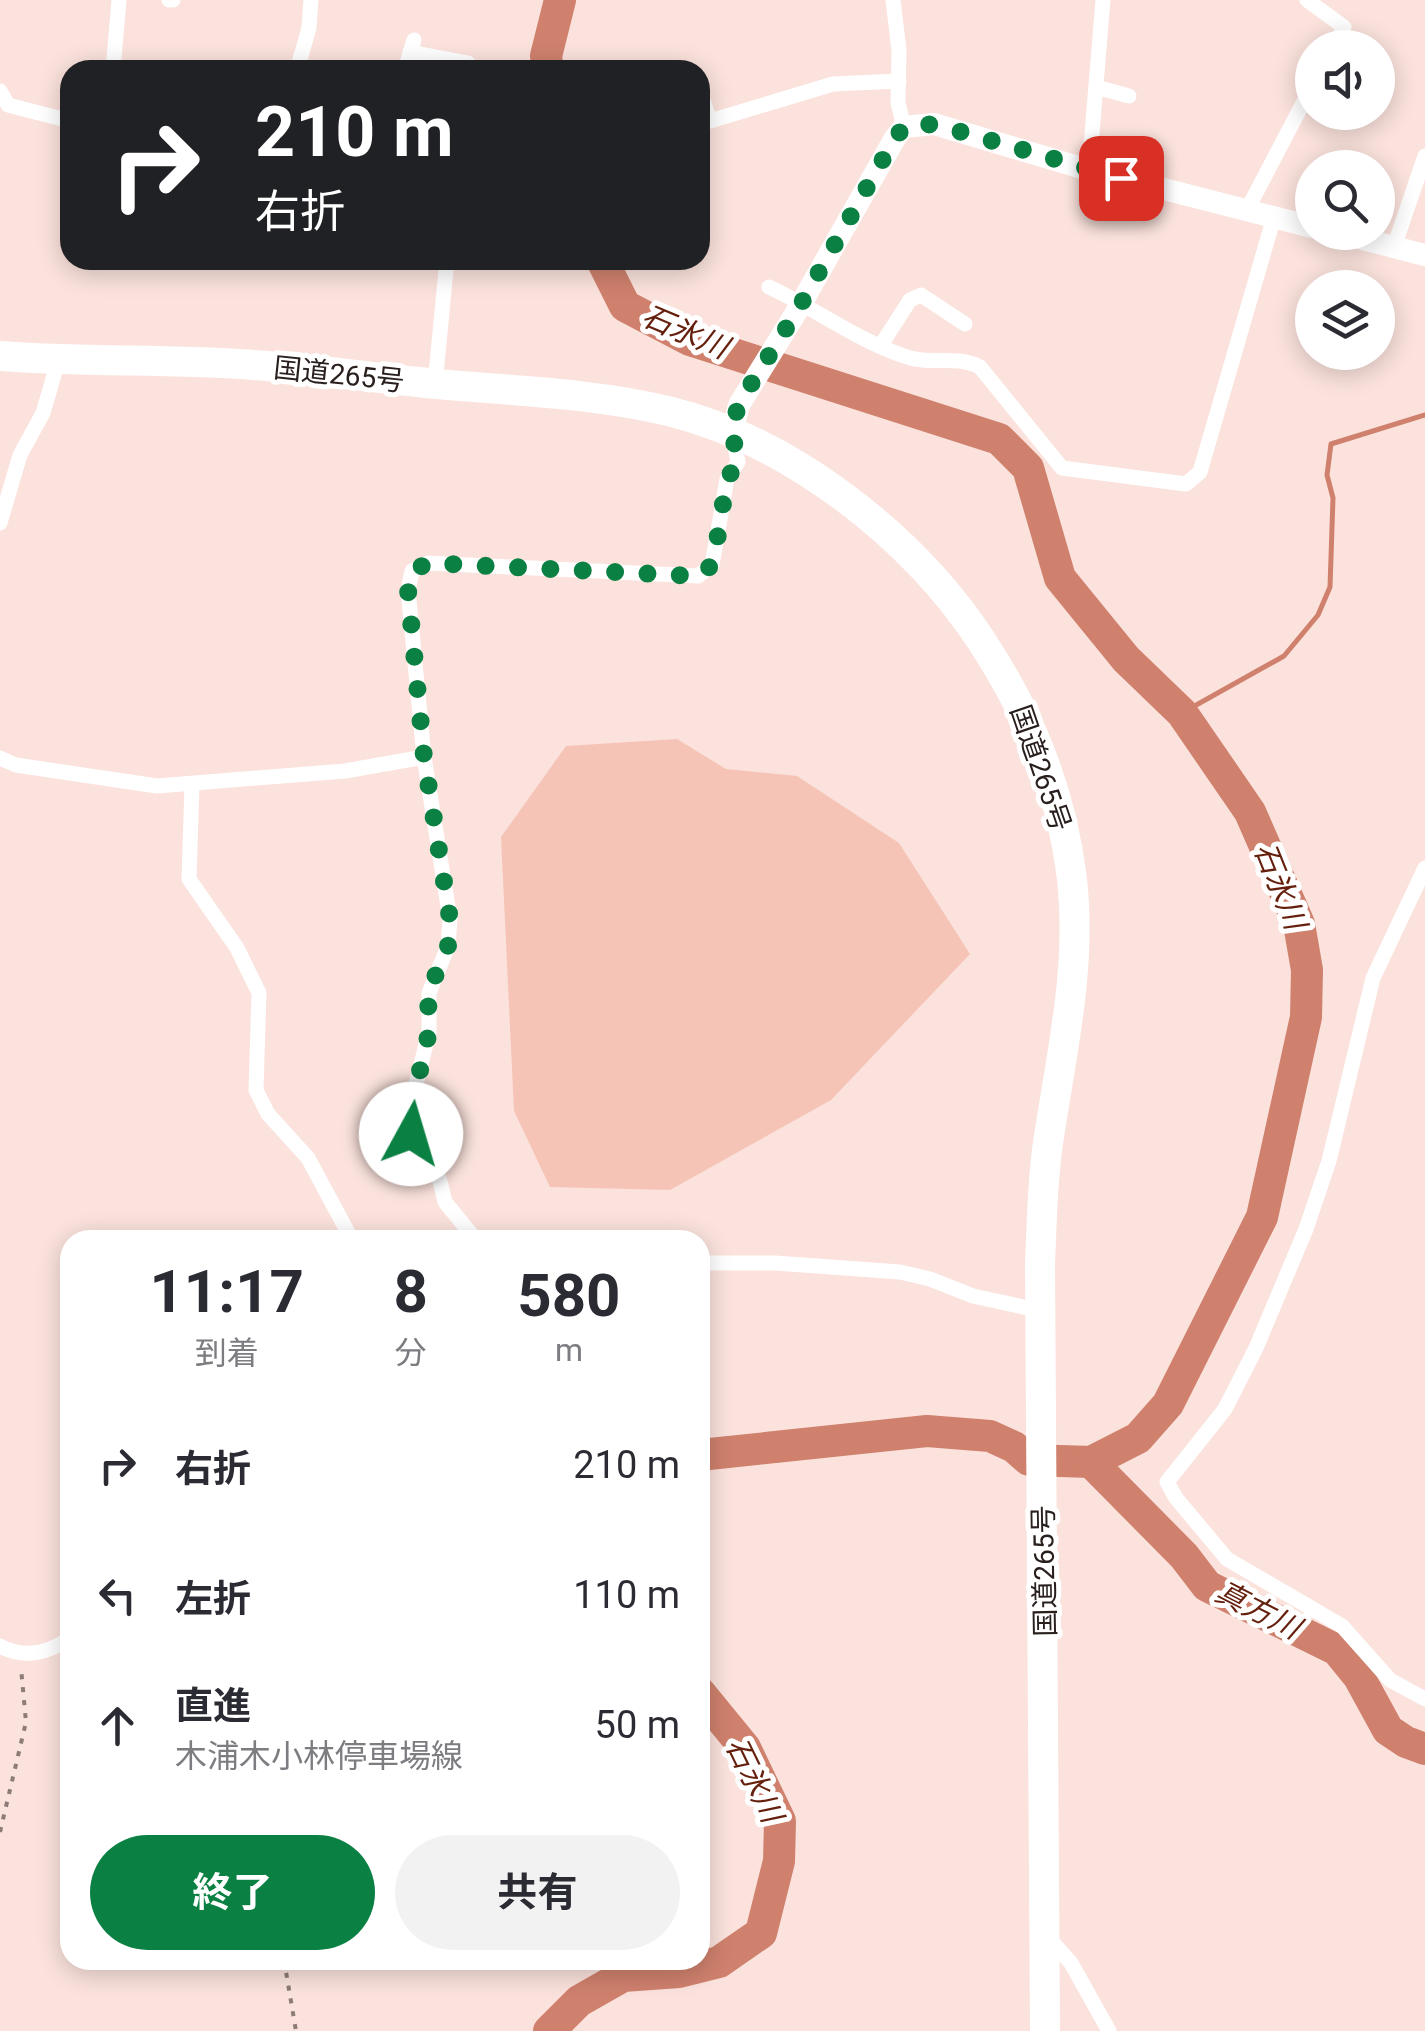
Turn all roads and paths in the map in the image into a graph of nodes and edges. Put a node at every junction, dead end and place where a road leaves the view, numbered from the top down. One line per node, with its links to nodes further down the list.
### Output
1 (119, 0): 7 (street)
2 (311, 0): 8 (street)
3 (893, 0): 11 (street)
4 (1102, 0): 12 (street)
5 (1307, 0): 6 (street)
6 (1342, 30)
7 (114, 60)
8 (300, 60)
9 (408, 60): 10 (street)
10 (458, 60)
11 (898, 81): 17 (street); 18 (street)
12 (1096, 86): 14 (street); 20 (street)
13 (0, 90): 15 (street)
14 (1129, 96)
15 (60, 118)
16 (1295, 118): 21 (street)
17 (710, 121)
18 (904, 127): 20 (main road); 29 (main road)
19 (1425, 156): 24 (street)
20 (1090, 170): 21 (main road)
21 (1247, 210): 22 (main road)
22 (1274, 217): 23 (main road); 31 (street)
23 (1295, 223)
24 (1395, 244)
25 (1395, 247): 26 (main road)
26 (1425, 256)
27 (446, 270): 34 (street)
28 (770, 287): 29 (street)
29 (800, 307): 31 (street); 35 (main road)
30 (964, 324): 31 (street)
31 (880, 345)
32 (0, 356): 33 (highway, 国道265号)
33 (60, 358): 34 (highway, 国道265号); 36 (street)
34 (435, 384): 35 (highway, 国道265号)
35 (735, 418): 37 (street); 44 (highway, 国道265号)
36 (0, 522)
37 (424, 757): 39 (street); 42 (street)
38 (0, 758): 39 (street)
39 (192, 785): 41 (street)
40 (1425, 868): 48 (street)
41 (347, 1230)
42 (468, 1230)
43 (710, 1262): 44 (street)
44 (1042, 1311): 50 (highway, 国道265号)
45 (60, 1643): 47 (street)
46 (0, 1646): 47 (street)
47 (20, 1653): 49 (path)
48 (1425, 1698)
49 (0, 1832)
50 (1045, 1934): 53 (highway, 国道265号); 54 (street)
51 (286, 1970): 52 (path)
52 (296, 2031)
53 (1046, 2031)
54 (1110, 2031)

